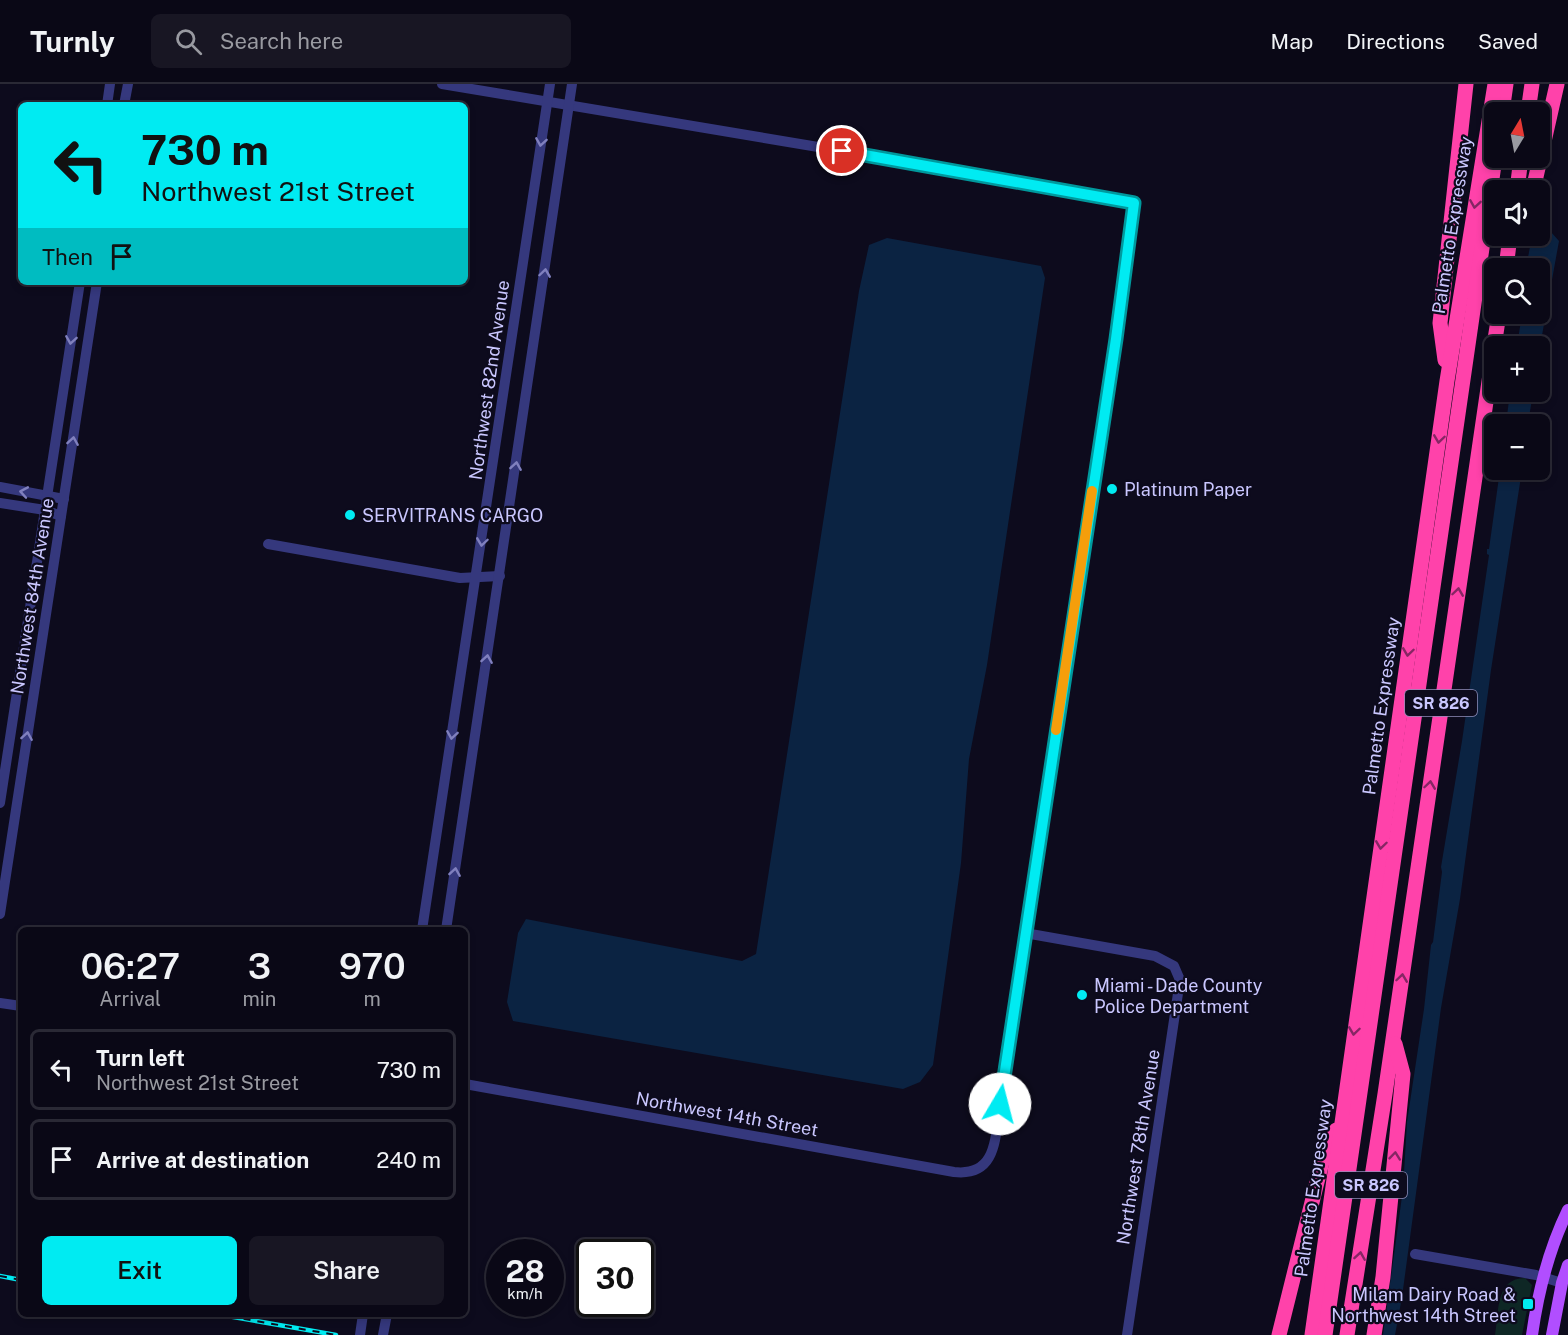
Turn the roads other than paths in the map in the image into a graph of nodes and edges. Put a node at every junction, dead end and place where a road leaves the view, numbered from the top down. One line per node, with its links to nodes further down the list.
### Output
1 (110, 84): 13 (street)
2 (128, 84): 14 (street)
3 (442, 84): 12 (street)
4 (550, 84): 12 (street, Northwest 82nd Avenue)
5 (572, 84): 18 (street)
6 (1466, 84): 28 (highway)
7 (1495, 84): 28 (highway, Palmetto Expressway / SR 826, one-way to 28)
8 (1506, 84): 15 (highway)
9 (1515, 84): 16 (highway)
10 (1532, 84): 17 (highway)
11 (1557, 84): 20 (highway)
12 (548, 101): 18 (street); 38 (street, Northwest 82nd Avenue, one-way to 38)
13 (107, 102)
14 (125, 102)
15 (1503, 102)
16 (1512, 102)
17 (1529, 102)
18 (570, 105): 37 (street, one-way to 18); 44 (street)
19 (1494, 168): 62 (highway)
20 (1535, 180)
21 (1491, 246): 63 (highway)
22 (1509, 246): 24 (highway)
23 (1511, 246): 24 (highway)
24 (1508, 251): 25 (highway)
25 (1507, 258)
26 (80, 285): 31 (street, Northwest 84th Avenue, one-way to 31)
27 (97, 285): 32 (street, Northwest 84th Avenue, one-way to 27)
28 (1447, 381): 49 (highway, Palmetto Expressway / SR 826, one-way to 49)
29 (1486, 402): 47 (highway, SR 826, one-way to 29)
30 (0, 488): 31 (street, one-way to 30)
31 (47, 496): 32 (street); 34 (street, Northwest 84th Avenue)
32 (64, 499): 35 (street, Northwest 84th Avenue)
33 (0, 503): 34 (street)
34 (45, 510): 35 (street); 39 (street, Northwest 84th Avenue)
35 (61, 516): 40 (street, Northwest 84th Avenue, one-way to 35)
36 (268, 544): 38 (street)
37 (500, 576): 38 (street); 43 (street, one-way to 37)
38 (477, 578): 42 (street, Northwest 82nd Avenue, one-way to 42)
39 (0, 803)
40 (2, 888): 41 (street, Northwest 84th Avenue)
41 (0, 914)
42 (422, 927)
43 (446, 927)
44 (1025, 933): 48 (street, Northwest 14th Street); 60 (street, Northwest 78th Avenue)
45 (0, 1003): 46 (street)
46 (18, 1006)
47 (1393, 1036): 64 (highway, SR 826, one-way to 47); 65 (highway, one-way to 47)
48 (468, 1085)
49 (1342, 1116): 57 (highway); 61 (highway, Palmetto Expressway / SR 826)
50 (1568, 1210): 53 (main road)
51 (1415, 1254): 53 (street)
52 (1568, 1265): 54 (main road)
53 (1543, 1277): 54 (street); 66 (main road)
54 (1562, 1283): 67 (main road)
55 (363, 1317): 58 (street)
56 (386, 1317): 59 (street)
57 (1280, 1332)
58 (360, 1335)
59 (383, 1335)
60 (1127, 1335)
61 (1312, 1335)
62 (1325, 1335)
63 (1334, 1335)
64 (1347, 1335)
65 (1374, 1335)
66 (1532, 1335)
67 (1552, 1335)

